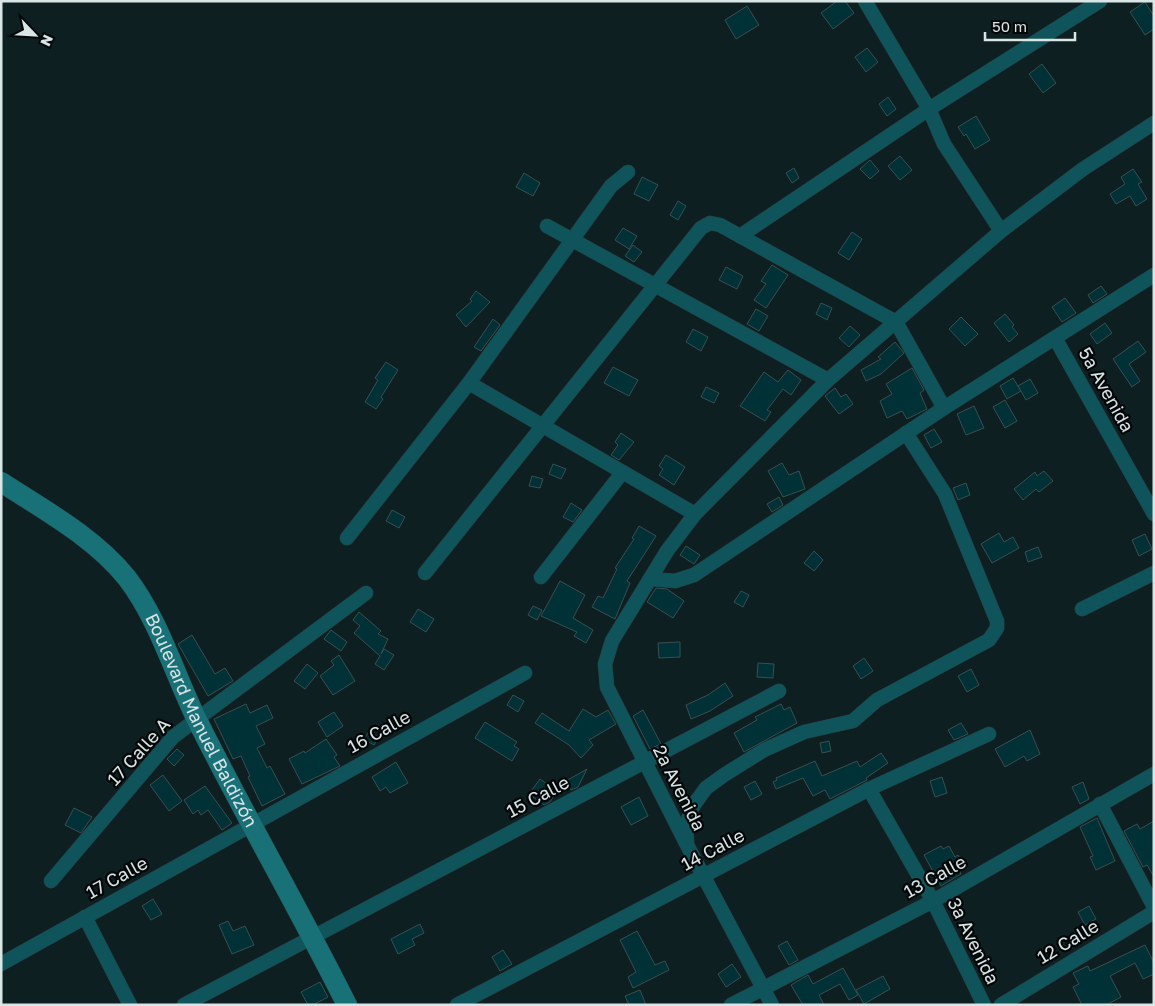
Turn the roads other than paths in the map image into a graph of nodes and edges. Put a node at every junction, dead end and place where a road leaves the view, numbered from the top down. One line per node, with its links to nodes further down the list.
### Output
1 (865, 1): 3 (street)
2 (1100, 1): 3 (street)
3 (929, 109): 7 (street); 8 (street)
4 (1154, 123): 7 (street)
5 (628, 172): 9 (street)
6 (547, 226): 9 (street)
7 (1001, 231): 12 (street)
8 (740, 236): 11 (street); 12 (street)
9 (573, 240): 11 (street); 15 (street)
10 (1154, 275): 13 (street)
11 (655, 285): 14 (street); 17 (street)
12 (896, 322): 14 (street); 16 (street)
13 (1055, 338): 16 (street); 22 (street, 5a Avenida)
14 (828, 380): 21 (street)
15 (469, 383): 17 (street); 23 (street)
16 (944, 408): 18 (street)
17 (542, 428): 19 (street); 24 (street)
18 (906, 434): 27 (street); 39 (street)
19 (622, 473): 21 (street); 26 (street)
20 (1, 482): 32 (main road, Boulevard Manuel Baldizón)
21 (695, 514): 27 (street)
22 (1154, 514)
23 (347, 538)
24 (425, 573)
25 (1154, 573): 29 (street)
26 (541, 577)
27 (650, 579): 34 (street, 2a Avenida)
28 (366, 593): 32 (street, 17 Calle A)
29 (1082, 609)
30 (525, 673): 38 (street, 16 Calle)
31 (779, 691): 34 (street, 15 Calle)
32 (196, 720): 38 (main road, Boulevard Manuel Baldizón); 41 (street, 17 Calle A)
33 (989, 734): 36 (street, 14 Calle)
34 (644, 762): 39 (street, 2a Avenida); 46 (street, 15 Calle)
35 (1154, 774): 37 (street, 13 Calle)
36 (868, 789): 40 (street, 14 Calle); 42 (street, 3a Avenida)
37 (1100, 804): 42 (street, 13 Calle); 43 (street)
38 (252, 825): 45 (street, 17 Calle); 46 (main road, Boulevard Manuel Baldizón)
39 (687, 845): 40 (street, 2a Avenida)
40 (704, 876): 48 (street, 2a Avenida); 52 (street, 14 Calle)
41 (51, 881)
42 (933, 901): 48 (street, 13 Calle); 55 (street, 3a Avenida)
43 (1154, 907)
44 (1154, 912): 56 (street, 12 Calle)
45 (84, 917): 47 (street, 17 Calle); 49 (street)
46 (313, 937): 50 (street); 51 (main road, Boulevard Manuel Baldizón)
47 (1, 964)
48 (763, 988): 53 (street, 13 Calle); 54 (street, 2a Avenida)
49 (130, 1005)
50 (184, 1005)
51 (347, 1005)
52 (457, 1005)
53 (731, 1005)
54 (772, 1005)
55 (984, 1005)
56 (1001, 1005)

